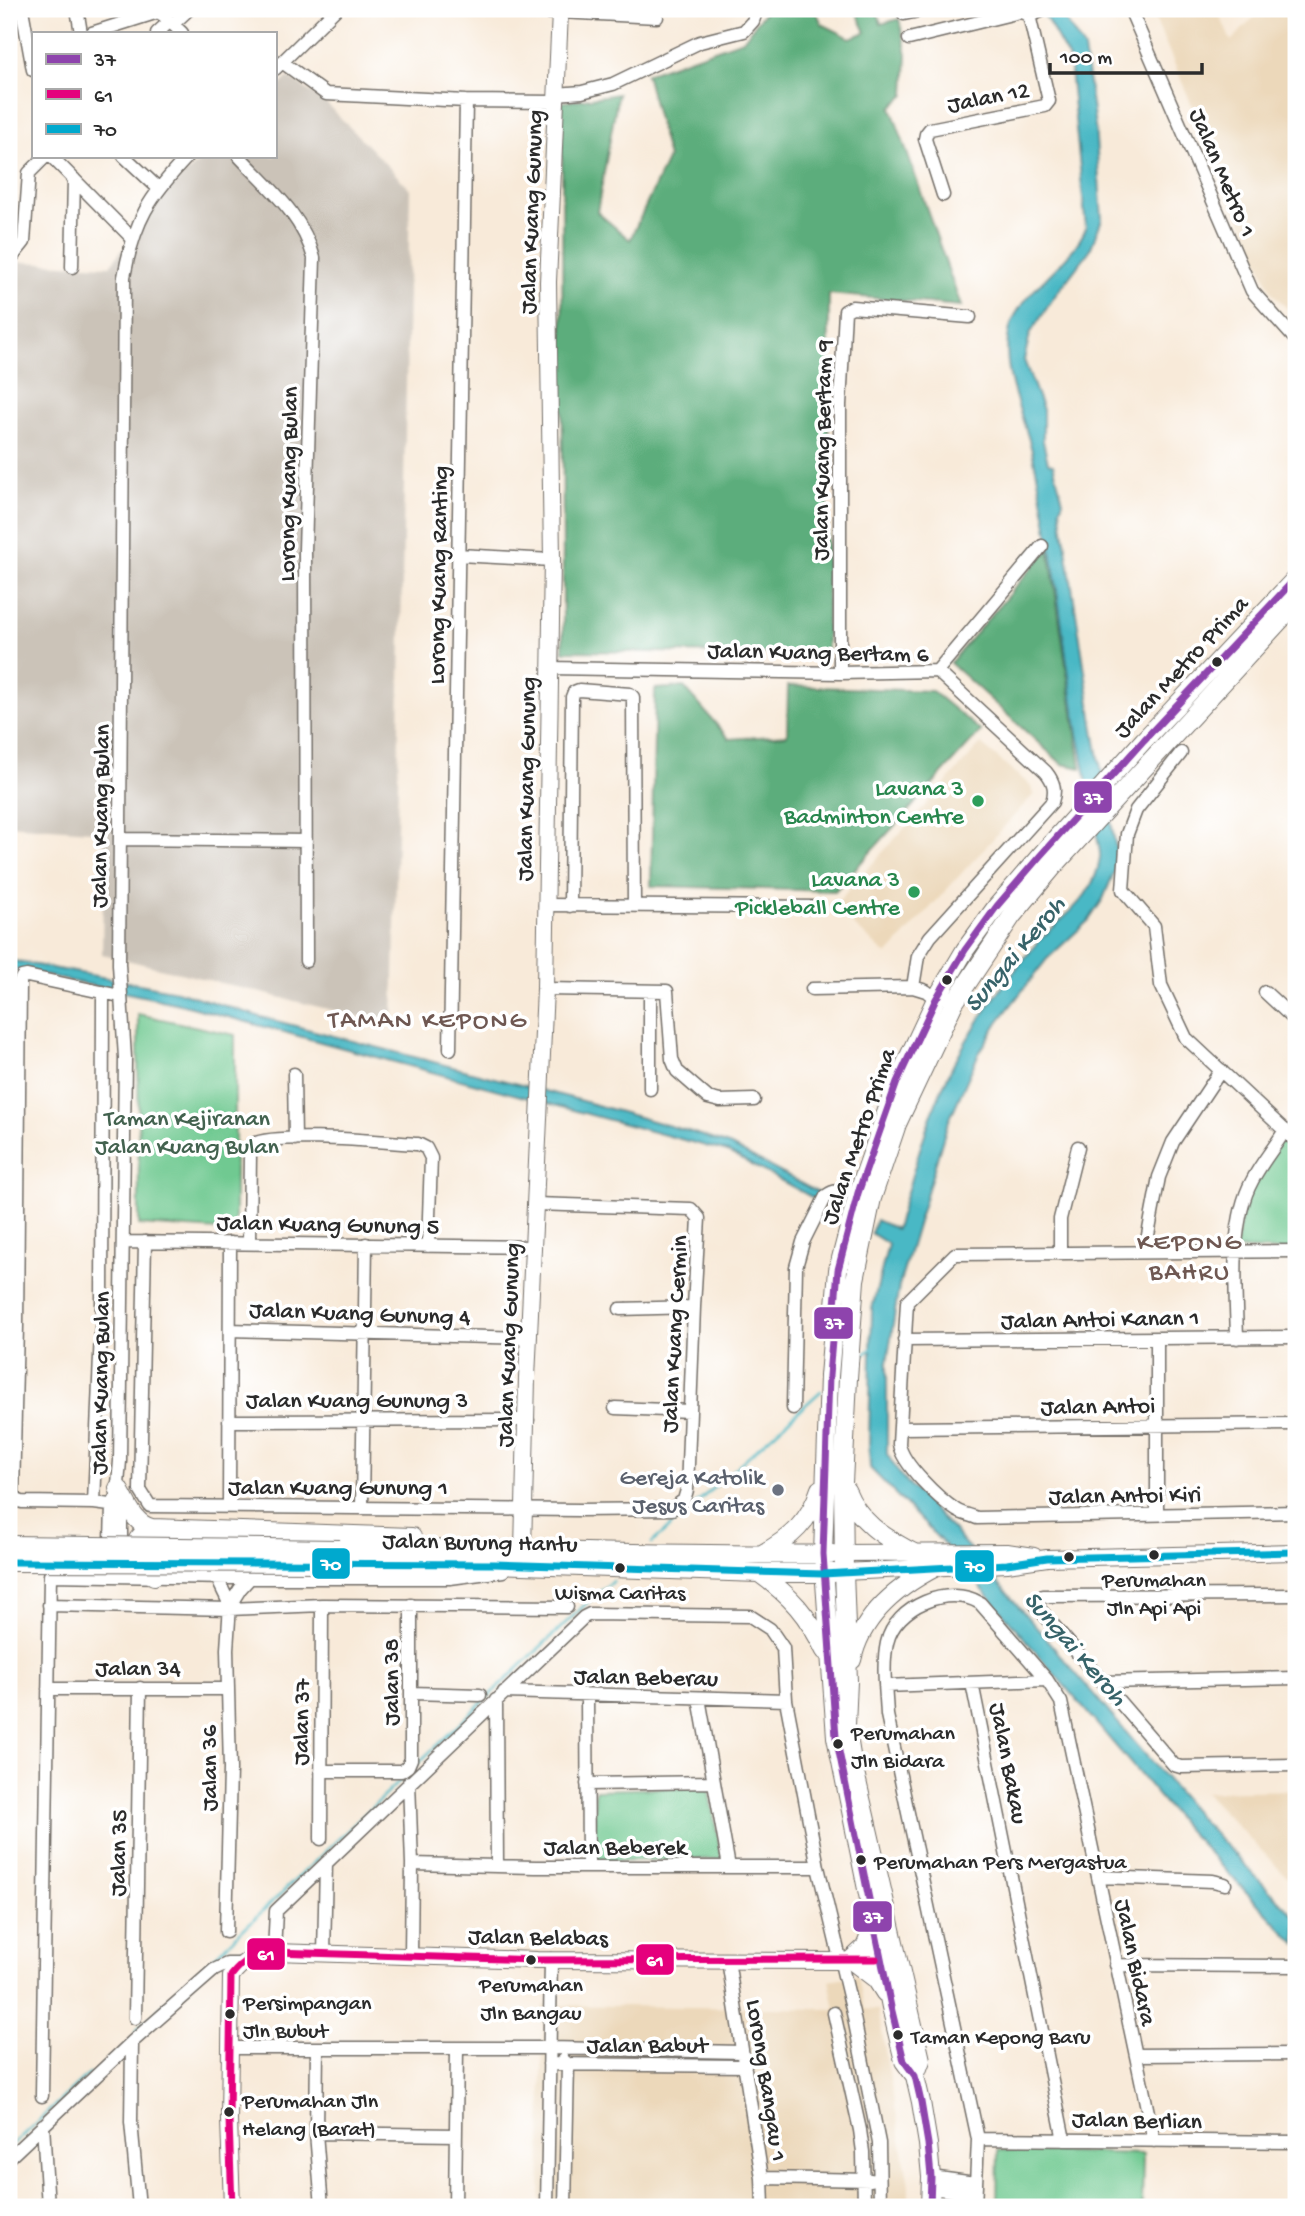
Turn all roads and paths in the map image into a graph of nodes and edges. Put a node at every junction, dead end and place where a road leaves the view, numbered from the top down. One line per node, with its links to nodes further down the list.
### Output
1 (22, 9): 17 (street)
2 (76, 9): 14 (street)
3 (189, 9): 13 (street)
4 (336, 9): 18 (street)
5 (519, 9): 9 (street)
6 (757, 9): 19 (street)
7 (928, 9): 11 (street)
8 (1130, 9): 33 (street, Jalan Metro 1)
9 (560, 10): 12 (street); 19 (street, Jalan Kuang Gunung)
10 (1029, 12): 16 (street); 28 (street, Jalan 12)
11 (904, 14)
12 (657, 17)
13 (175, 26): 15 (street)
14 (80, 32)
15 (95, 32)
16 (909, 39)
17 (32, 64)
18 (278, 65): 20 (street)
19 (556, 98): 20 (street); 36 (street, Jalan Kuang Gunung)
20 (466, 100): 35 (street, Lorong Kuang Ranting)
21 (46, 158): 30 (street)
22 (50, 158): 26 (street)
23 (126, 158): 27 (street)
24 (186, 158): 27 (street, Jalan Kuang Bulan)
25 (241, 158): 44 (street, Lorong Kuang Bulan)
26 (74, 179): 29 (street); 31 (street)
27 (158, 188): 29 (street, Jalan Kuang Bulan)
28 (943, 195)
29 (132, 238): 43 (street, Jalan Kuang Bulan)
30 (12, 257)
31 (72, 267)
32 (970, 317): 41 (street, Jalan Kuang Bertam 9)
33 (1296, 340)
34 (1042, 545): 40 (street)
35 (459, 555): 36 (street); 61 (street, Lorong Kuang Ranting)
36 (552, 560): 39 (street, Jalan Kuang Gunung)
37 (1296, 578): 38 (main road, Jalan Metro Prima)
38 (1291, 603): 45 (main road, Jalan Metro Prima); 45 (main road, Jalan Metro Prima)
39 (550, 668): 41 (street, Jalan Kuang Bertam 6); 47 (street, Jalan Kuang Gunung)
40 (937, 671): 41 (street, Jalan Kuang Bertam 6); 52 (street, Jalan Kuang Bertam 6)
41 (840, 673)
42 (1181, 753): 62 (street)
43 (120, 839): 44 (street); 58 (street, Jalan Kuang Bulan)
44 (306, 841): 51 (street, Lorong Kuang Bulan)
45 (1046, 861): 59 (main road, Jalan Metro Prima); 92 (main road, Jalan Metro Prima)
46 (570, 890): 47 (street); 48 (street); 49 (street)
47 (545, 898): 48 (street); 53 (street, Jalan Kuang Gunung)
48 (570, 906): 49 (street)
49 (634, 906): 50 (street)
50 (818, 907)
51 (306, 961)
52 (913, 986): 54 (street); 59 (street)
53 (545, 989): 55 (street); 71 (street, Jalan Kuang Gunung)
54 (812, 989)
55 (650, 991): 64 (street); 65 (street)
56 (103, 992): 58 (street); 104 (street); 104 (street)
57 (1265, 992): 60 (street)
58 (120, 995): 72 (street, Jalan Kuang Bulan)
59 (936, 999): 70 (main road, Jalan Metro Prima)
60 (1294, 1014)
61 (450, 1049)
62 (1221, 1070): 66 (street); 80 (street)
63 (295, 1074): 67 (street)
64 (650, 1089)
65 (754, 1100)
66 (1285, 1130): 68 (street); 79 (street)
67 (295, 1139): 75 (street); 77 (street)
68 (1296, 1141)
69 (1078, 1147): 82 (street)
70 (858, 1193): 92 (main road, Jalan Metro Prima); 94 (street)
71 (535, 1204): 78 (street, Jalan Kuang Gunung); 83 (street, Jalan Kuang Cermin)
72 (123, 1242): 73 (street, Jalan Kuang Gunung 5); 104 (street, Jalan Kuang Bulan)
73 (145, 1242): 74 (street, Jalan Kuang Gunung 5); 105 (street, Jalan Kuang Gunung 1)
74 (230, 1243): 75 (street, Jalan Kuang Gunung 5); 85 (street)
75 (250, 1244): 76 (street, Jalan Kuang Gunung 5)
76 (366, 1244): 77 (street, Jalan Kuang Gunung 5); 86 (street)
77 (428, 1246): 78 (street, Jalan Kuang Gunung 5)
78 (533, 1247): 88 (street, Jalan Kuang Gunung)
79 (1235, 1250): 80 (street); 81 (street); 89 (street)
80 (1145, 1251): 82 (street)
81 (1296, 1251)
82 (1060, 1252): 91 (street)
83 (694, 1307): 84 (street); 95 (street, Jalan Kuang Cermin)
84 (620, 1310)
85 (230, 1329): 86 (street, Jalan Kuang Gunung 4); 98 (street)
86 (365, 1333): 88 (street, Jalan Kuang Gunung 4); 96 (street)
87 (1296, 1337): 89 (street, Jalan Antoi Kanan 1)
88 (530, 1338): 97 (street, Jalan Kuang Gunung)
89 (1237, 1338): 90 (street, Jalan Antoi Kanan 1)
90 (1157, 1339): 91 (street, Jalan Antoi Kanan 1); 99 (street)
91 (904, 1340): 101 (street)
92 (842, 1372): 102 (main road, Jalan Metro Prima); 103 (main road, Jalan Metro Prima)
93 (615, 1408): 95 (street)
94 (793, 1408)
95 (690, 1411): 107 (street, Jalan Kuang Cermin)
96 (364, 1420): 97 (street, Jalan Kuang Gunung 3); 98 (street, Jalan Kuang Gunung 3); 106 (street)
97 (528, 1420): 107 (street, Jalan Kuang Gunung)
98 (229, 1421): 105 (street)
99 (1157, 1424): 100 (street, Jalan Antoi); 101 (street, Jalan Antoi); 109 (street)
100 (1296, 1424)
101 (900, 1429): 109 (street, Jalan Antoi Kiri)
102 (825, 1473): 117 (main road); 118 (main road, Jalan Metro Prima)
103 (843, 1483): 114 (main road); 116 (main road, Jalan Metro Prima)
104 (111, 1501): 110 (main road); 126 (street, Jalan Kuang Bulan); 126 (street)
105 (229, 1506): 106 (street, Jalan Kuang Gunung 1)
106 (362, 1507): 107 (street, Jalan Kuang Gunung 1)
107 (525, 1508): 113 (street, Jalan Kuang Gunung)
108 (1296, 1512): 109 (street, Jalan Antoi Kiri)
109 (1157, 1513)
110 (152, 1528): 112 (main road); 127 (main road)
111 (9, 1545): 119 (main road, Jalan Burung Hantu, bridge)
112 (487, 1549): 113 (main road, Jalan Burung Hantu); 119 (main road, Jalan Burung Hantu)
113 (523, 1549): 117 (main road, Jalan Burung Hantu)
114 (912, 1552): 116 (street); 121 (street)
115 (1296, 1552): 121 (street)
116 (844, 1553): 118 (main road, Jalan Burung Hantu); 123 (main road, Jalan Metro Prima)
117 (762, 1554): 118 (main road, Jalan Burung Hantu)
118 (823, 1554): 125 (main road, Jalan Metro Prima)
119 (340, 1556): 120 (main road, Jalan Burung Hantu, bridge); 122 (main road, Jalan Burung Hantu)
120 (9, 1562)
121 (937, 1562): 123 (street); 139 (main road)
122 (532, 1566): 124 (main road, Jalan Burung Hantu); 129 (street)
123 (844, 1572): 125 (main road, Jalan Burung Hantu); 139 (main road, Jalan Metro Prima)
124 (758, 1573): 125 (main road, Jalan Burung Hantu); 136 (main road)
125 (823, 1574): 136 (main road, Jalan Metro Prima)
126 (115, 1575): 127 (street); 131 (street)
127 (154, 1576): 128 (street)
128 (217, 1578): 129 (street); 134 (street, Jalan 36)
129 (250, 1578): 134 (street)
130 (1296, 1595): 140 (street)
131 (49, 1605): 134 (street); 144 (street)
132 (322, 1605): 133 (street); 134 (street); 153 (street, Jalan 37)
133 (411, 1605): 135 (street); 146 (street, Jalan 38)
134 (230, 1607): 145 (street, Jalan 36)
135 (567, 1607)
136 (829, 1661): 166 (main road, Jalan Metro Prima)
137 (1296, 1678): 140 (street)
138 (1047, 1680): 141 (street); 142 (street, Jalan Bidara); 164 (street, Jalan Bidara)
139 (848, 1681): 168 (main road)
140 (1102, 1682): 152 (street)
141 (972, 1683): 142 (street); 200 (street, Jalan Bakau)
142 (886, 1686): 199 (street, Jalan Bidara)
143 (140, 1688): 144 (street, Jalan 34); 145 (street, Jalan 34); 182 (street, Jalan 35)
144 (48, 1689): 195 (street)
145 (228, 1689): 167 (street, Jalan 36)
146 (412, 1693): 147 (street); 153 (street, Jalan 38)
147 (480, 1695)
148 (500, 1696): 149 (street, Jalan Beberau); 151 (street); 154 (street); 160 (street)
149 (587, 1696): 150 (street, Jalan Beberau); 156 (street)
150 (699, 1698): 151 (street, Jalan Beberau); 155 (street)
151 (786, 1700): 163 (street)
152 (1296, 1765)
153 (321, 1770): 157 (street, Jalan 37)
154 (410, 1782): 158 (street); 159 (street)
155 (714, 1782): 156 (street); 162 (street)
156 (587, 1784): 161 (street)
157 (321, 1839)
158 (326, 1863): 169 (street); 170 (street)
159 (412, 1864): 160 (street, Jalan Beberek); 171 (street)
160 (497, 1866): 161 (street, Jalan Beberek)
161 (588, 1867): 162 (street, Jalan Beberek)
162 (729, 1867): 163 (street, Jalan Beberek)
163 (818, 1867): 175 (street)
164 (1098, 1877): 165 (street); 177 (street, Jalan Bidara)
165 (1225, 1884)
166 (874, 1926): 172 (main road, Jalan Metro Prima); 175 (main road)
167 (226, 1932)
168 (892, 1936): 172 (main road); 179 (main road)
169 (274, 1952): 170 (street, Jalan Belabas); 176 (street, Jalan Belabas)
170 (324, 1954): 171 (street, Jalan Belabas)
171 (411, 1956): 173 (street, Jalan Belabas)
172 (881, 1958): 175 (street, Jalan Belabas); 179 (main road); 180 (main road, Jalan Metro Prima)
173 (551, 1959): 174 (street, Jalan Belabas); 186 (street)
174 (728, 1959): 175 (street, Jalan Belabas); 188 (street, Lorong Bangau 1)
175 (845, 1961): 180 (main road); 206 (street)
176 (240, 1964): 183 (street); 184 (street)
177 (1116, 1965): 178 (street); 190 (street, Jalan Bidara)
178 (1296, 1966)
179 (904, 1990): 194 (main road)
180 (891, 2007): 194 (main road)
181 (834, 2013): 205 (street)
182 (135, 2018)
183 (132, 2042): 196 (street); 210 (street)
184 (229, 2048): 185 (street, Jalan Babut); 211 (street)
185 (317, 2048): 187 (street, Jalan Babut); 197 (street)
186 (550, 2048): 187 (street, Jalan Babut); 188 (street, Jalan Babut); 191 (street); 192 (street)
187 (457, 2049): 198 (street)
188 (742, 2052): 193 (street, Lorong Bangau 1)
189 (1296, 2054): 190 (street)
190 (1136, 2055): 201 (street, Jalan Bidara)
191 (549, 2064): 192 (street, Jalan Babut); 214 (street)
192 (568, 2064): 193 (street, Jalan Babut); 215 (street)
193 (745, 2066): 204 (street, Lorong Bangau 1)
194 (915, 2076): 207 (main road)
195 (42, 2096)
196 (43, 2125): 203 (street); 209 (street)
197 (316, 2133): 198 (street); 212 (street)
198 (456, 2135): 213 (street)
199 (978, 2139): 200 (street, Jalan Berlian); 208 (street, Jalan Bidara)
200 (1064, 2140): 201 (street, Jalan Berlian)
201 (1154, 2141): 202 (street, Jalan Berlian)
202 (1296, 2142)
203 (9, 2158)
204 (762, 2178): 205 (street); 216 (street, Lorong Bangau 1)
205 (864, 2179): 206 (street); 217 (street)
206 (881, 2180): 218 (street)
207 (931, 2183): 208 (street); 219 (main road)
208 (975, 2195)
209 (48, 2207)
210 (139, 2207)
211 (232, 2207)
212 (322, 2207)
213 (455, 2207)
214 (547, 2207)
215 (565, 2207)
216 (763, 2207)
217 (864, 2207)
218 (880, 2207)
219 (930, 2207)

